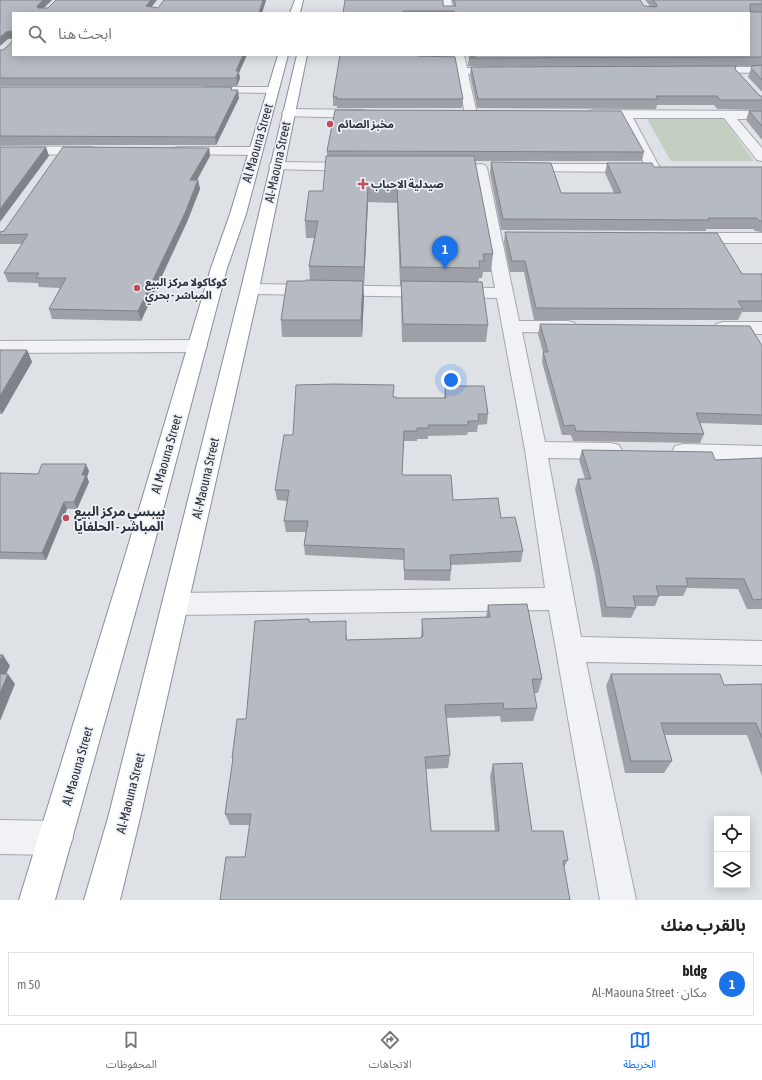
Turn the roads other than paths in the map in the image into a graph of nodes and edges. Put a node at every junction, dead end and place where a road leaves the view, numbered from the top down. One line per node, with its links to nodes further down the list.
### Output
1 (299, 0): 3 (highway)
2 (447, 0): 4 (street)
3 (296, 12)
4 (449, 12)
5 (283, 56): 13 (highway, Al Maouna Street)
6 (302, 56): 14 (highway, Al-Maouna Street)
7 (458, 56): 8 (street)
8 (462, 70): 9 (street); 17 (street)
9 (510, 70)
10 (693, 70): 11 (street)
11 (762, 70)
12 (192, 90): 13 (street)
13 (272, 90): 27 (highway, Al Maouna Street)
14 (288, 113): 15 (street); 30 (highway, Al-Maouna Street)
15 (376, 114)
16 (455, 114): 17 (street)
17 (471, 114): 18 (street)
18 (486, 114)
19 (579, 114): 20 (street)
20 (625, 115): 21 (street); 34 (street)
21 (728, 115): 22 (street); 29 (street)
22 (762, 115)
23 (0, 150): 24 (street)
24 (61, 150): 25 (street); 28 (street)
25 (107, 151)
26 (169, 151): 27 (street)
27 (255, 151): 45 (highway, Al Maouna Street)
28 (52, 163)
29 (759, 164)
30 (276, 166): 31 (street); 38 (highway, Al-Maouna Street)
31 (370, 167)
32 (480, 168): 39 (street)
33 (512, 168): 34 (street)
34 (653, 168): 35 (street)
35 (669, 168)
36 (675, 238): 37 (street)
37 (762, 238)
38 (250, 289): 39 (street); 51 (highway, Al-Maouna Street)
39 (505, 294): 40 (street)
40 (511, 326): 41 (street); 46 (street)
41 (582, 327)
42 (707, 328): 43 (street)
43 (762, 328)
44 (0, 346): 45 (street)
45 (198, 346): 55 (highway, Al Maouna Street)
46 (536, 450): 47 (street); 50 (street)
47 (630, 452)
48 (661, 452): 49 (street)
49 (762, 454)
50 (560, 599): 51 (street); 52 (street)
51 (176, 604): 57 (highway, Al-Maouna Street)
52 (571, 649): 53 (street); 58 (street)
53 (762, 653)
54 (0, 837): 55 (street)
55 (56, 838): 56 (highway, Al Maouna Street)
56 (37, 900)
57 (102, 900)
58 (618, 900)

